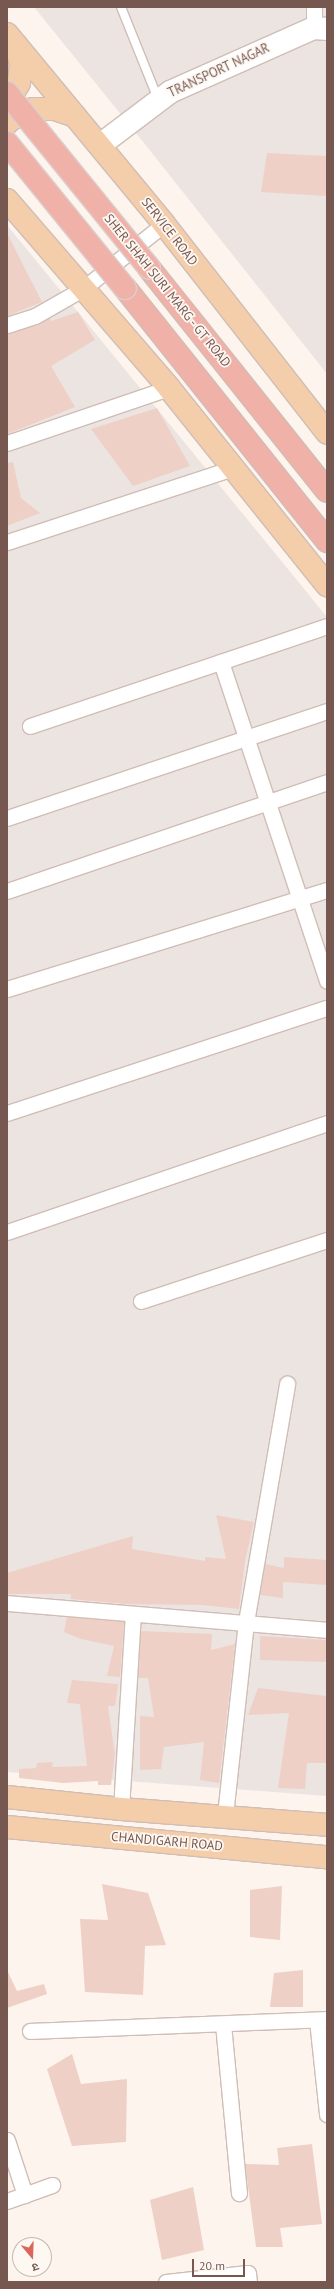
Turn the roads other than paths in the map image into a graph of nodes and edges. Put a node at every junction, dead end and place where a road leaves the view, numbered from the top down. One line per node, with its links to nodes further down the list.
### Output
1 (121, 7): 5 (lane)
2 (318, 21): 5 (street, TRANSPORT NAGAR)
3 (12, 39): 6 (main road); 7 (main road, SERVICE ROAD)
4 (7, 93): 19 (highway, SHER SHAH SURI MARG - GT ROAD, bridge)
5 (158, 100): 10 (street, TRANSPORT NAGAR)
6 (7, 103)
7 (75, 116): 8 (main road); 10 (main road, SERVICE ROAD)
8 (7, 123)
9 (7, 143): 20 (highway, bridge)
10 (100, 145): 12 (main road, SERVICE ROAD)
11 (7, 200): 13 (main road)
12 (164, 224): 13 (street); 16 (main road, SERVICE ROAD)
13 (84, 288): 14 (street); 15 (main road)
14 (7, 325)
15 (169, 388): 17 (street); 18 (main road)
16 (327, 433)
17 (7, 443)
18 (233, 468): 21 (street); 22 (main road)
19 (327, 491)
20 (327, 541)
21 (7, 542)
22 (327, 585)
23 (327, 626): 24 (street)
24 (221, 662): 26 (street); 27 (street)
25 (327, 711): 27 (street)
26 (30, 726)
27 (247, 738): 29 (street); 30 (street)
28 (327, 782): 29 (street)
29 (268, 804): 32 (street); 33 (street)
30 (7, 818)
31 (327, 890): 33 (street)
32 (7, 892)
33 (299, 900): 34 (street); 35 (street)
34 (327, 981)
35 (7, 989)
36 (327, 1008): 37 (street)
37 (7, 1113)
38 (327, 1123): 39 (street)
39 (7, 1232)
40 (327, 1240): 41 (street)
41 (141, 1301)
42 (287, 1384): 45 (street)
43 (7, 1604): 44 (street)
44 (133, 1615): 45 (street); 48 (street)
45 (246, 1622): 46 (street); 49 (street)
46 (327, 1630)
47 (7, 1797): 48 (main road)
48 (121, 1809): 49 (main road)
49 (225, 1816): 50 (main road)
50 (327, 1825)
51 (7, 1828): 52 (main road, CHANDIGARH ROAD)
52 (327, 1857)
53 (322, 2020): 54 (street); 56 (street)
54 (223, 2024): 55 (street); 59 (street)
55 (30, 2032)
56 (327, 2114)
57 (7, 2140): 60 (street)
58 (52, 2185): 60 (street)
59 (240, 2193)
60 (25, 2195): 61 (street)
61 (7, 2201)
62 (166, 2282): 63 (street)
63 (249, 2282)

